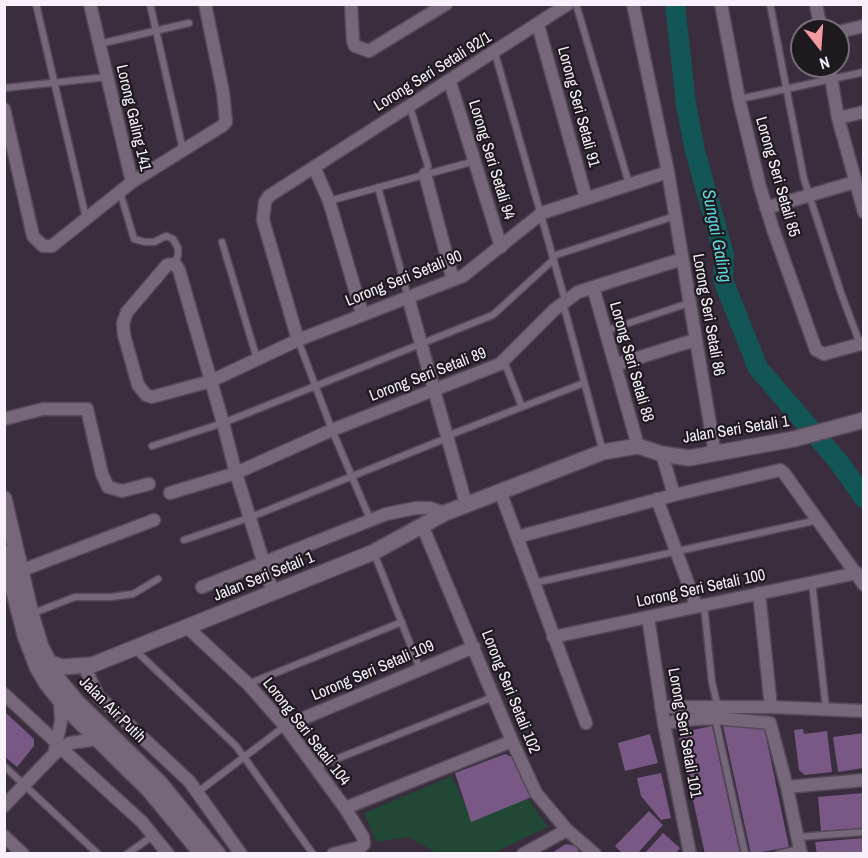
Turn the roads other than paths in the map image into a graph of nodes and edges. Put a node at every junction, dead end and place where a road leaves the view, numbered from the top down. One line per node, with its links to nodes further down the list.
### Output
1 (36, 4): 21 (lane)
2 (90, 4): 15 (street, Lorong Galing 141)
3 (150, 4): 14 (lane)
4 (205, 4): 29 (street)
5 (446, 4): 11 (street)
6 (568, 4): 13 (street, Lorong Seri Setali 92/1)
7 (576, 4): 36 (lane)
8 (633, 4): 32 (street, Lorong Seri Setali 86)
9 (721, 4): 24 (street, Lorong Seri Setali 85)
10 (770, 4): 23 (lane)
11 (354, 6)
12 (189, 23): 14 (lane)
13 (538, 25): 16 (street, Lorong Seri Setali 92/1); 40 (street, Lorong Seri Setali 91)
14 (155, 30): 15 (lane); 29 (lane)
15 (99, 44): 18 (street, Lorong Galing 141)
16 (495, 53): 20 (street, Lorong Seri Setali 92/1); 43 (lane)
17 (864, 72): 19 (lane)
18 (107, 76): 21 (lane); 34 (street, Lorong Galing 141)
19 (831, 80): 23 (lane); 28 (street)
20 (450, 81): 25 (street, Lorong Seri Setali 92/1); 30 (street, Lorong Seri Setali 94)
21 (53, 82): 22 (lane); 46 (lane)
22 (4, 87)
23 (786, 89): 24 (lane); 39 (lane)
24 (739, 99): 42 (street, Lorong Seri Setali 85)
25 (410, 107): 31 (street, Lorong Seri Setali 92/1); 33 (lane)
26 (4, 109): 46 (street, Lorong Galing 141)
27 (864, 112): 28 (street)
28 (838, 118): 35 (street)
29 (183, 150): 34 (street)
30 (475, 161): 33 (lane); 48 (street, Lorong Seri Setali 94)
31 (314, 167): 41 (street); 59 (street, Lorong Seri Setali 92/1)
32 (668, 172): 36 (street, Lorong Seri Setali 90); 45 (street, Lorong Seri Setali 86)
33 (425, 174): 37 (lane); 52 (street)
34 (132, 182): 38 (street, Lorong Galing 141)
35 (855, 182): 39 (street); 44 (street)
36 (629, 184): 40 (street, Lorong Seri Setali 90)
37 (378, 187): 41 (lane); 54 (lane)
38 (119, 191): 46 (street, Lorong Galing 141); 51 (lane)
39 (809, 195): 42 (street); 62 (lane)
40 (586, 198): 43 (street, Lorong Seri Setali 90)
41 (329, 201): 57 (street)
42 (766, 208): 62 (street, Lorong Seri Setali 85)
43 (542, 213): 48 (street, Lorong Seri Setali 90); 49 (lane)
44 (864, 213)
45 (675, 216): 49 (lane); 50 (street, Lorong Seri Setali 86)
46 (86, 218)
47 (222, 243): 63 (lane)
48 (501, 247): 52 (street, Lorong Seri Setali 90)
49 (554, 257): 55 (lane); 61 (lane)
50 (682, 259): 53 (street, Lorong Seri Setali 89); 56 (street, Lorong Seri Setali 86)
51 (175, 264): 66 (street); 66 (street, Lorong Seri Setali 90)
52 (453, 280): 54 (street, Lorong Seri Setali 90)
53 (593, 287): 55 (street, Lorong Seri Setali 89); 58 (street, Lorong Seri Setali 88)
54 (408, 297): 57 (street, Lorong Seri Setali 90); 61 (street)
55 (564, 301): 64 (street, Lorong Seri Setali 89); 67 (lane)
56 (689, 303): 58 (lane); 60 (street, Lorong Seri Setali 86)
57 (362, 314): 59 (street, Lorong Seri Setali 90)
58 (605, 331): 65 (street, Lorong Seri Setali 88)
59 (298, 340): 63 (street, Lorong Seri Setali 90); 68 (lane)
60 (695, 340): 65 (street); 80 (street, Lorong Seri Setali 86)
61 (421, 344): 68 (lane); 69 (street)
62 (862, 344)
63 (257, 359): 66 (street, Lorong Seri Setali 90)
64 (504, 361): 69 (street, Lorong Seri Setali 89); 70 (lane)
65 (615, 365): 77 (street, Lorong Seri Setali 88)
66 (211, 381): 73 (street)
67 (584, 383): 70 (lane); 78 (lane)
68 (315, 386): 73 (lane); 74 (lane)
69 (433, 390): 74 (street, Lorong Seri Setali 89); 75 (street)
70 (522, 407): 75 (lane)
71 (4, 420): 83 (street)
72 (858, 421): 80 (street, Jalan Seri Setali 1)
73 (223, 423): 76 (lane); 81 (street)
74 (332, 430): 81 (street, Lorong Seri Setali 89); 82 (lane)
75 (447, 437): 82 (lane); 89 (street)
76 (152, 446)
77 (638, 446): 78 (street, Jalan Seri Setali 1); 79 (street, Jalan Seri Setali 1)
78 (603, 452): 84 (street, Jalan Seri Setali 1)
79 (662, 454): 80 (street, Jalan Seri Setali 1); 86 (street)
80 (715, 454)
81 (236, 473): 85 (street, Lorong Seri Setali 89); 91 (street)
82 (352, 475): 91 (lane); 92 (lane)
83 (149, 484)
84 (501, 491): 89 (street, Jalan Seri Setali 1); 96 (street)
85 (170, 493)
86 (674, 495): 88 (street); 94 (street)
87 (4, 499): 102 (street, Jalan Air Putih)
88 (657, 499): 96 (street); 99 (street)
89 (466, 504): 90 (street, Jalan Seri Setali 1)
90 (445, 513): 92 (street, Jalan Seri Setali 1); 95 (street, Jalan Seri Setali 1)
91 (251, 517): 97 (lane); 101 (street)
92 (370, 519): 101 (street, Jalan Seri Setali 1)
93 (154, 520): 102 (street)
94 (818, 520): 99 (lane); 103 (street)
95 (422, 525): 98 (street, Jalan Seri Setali 1); 117 (street, Lorong Seri Setali 102)
96 (516, 537): 106 (street)
97 (184, 540)
98 (374, 552): 110 (street, Jalan Seri Setali 1); 114 (lane)
99 (677, 552): 106 (lane); 111 (street)
100 (4, 553): 125 (street, Jalan Air Putih)
101 (263, 562): 108 (street, Jalan Seri Setali 1); 110 (street)
102 (20, 571): 112 (street, Jalan Air Putih)
103 (857, 573): 105 (street, Lorong Seri Setali 100); 107 (street)
104 (158, 579): 112 (lane)
105 (812, 582): 109 (street, Lorong Seri Setali 100); 128 (lane)
106 (534, 583): 116 (street)
107 (864, 585)
108 (202, 587)
109 (759, 593): 111 (street, Lorong Seri Setali 100); 127 (street)
110 (273, 594): 115 (street, Jalan Seri Setali 1)
111 (700, 605): 113 (street, Lorong Seri Setali 100); 130 (lane)
112 (31, 614): 119 (street, Jalan Air Putih)
113 (648, 617): 116 (street, Lorong Seri Setali 100); 126 (street, Lorong Seri Setali 101)
114 (402, 622): 121 (lane); 122 (lane)
115 (187, 627): 118 (street, Jalan Seri Setali 1); 122 (street, Lorong Seri Setali 104)
116 (553, 637): 131 (street)
117 (474, 647): 121 (street, Lorong Seri Setali 109); 124 (street, Lorong Seri Setali 102)
118 (133, 649): 120 (street, Jalan Seri Setali 1); 137 (lane)
119 (48, 662): 120 (street, Jalan Seri Setali 1); 125 (street, Jalan Air Putih)
120 (89, 668): 125 (street); 143 (street)
121 (420, 669): 133 (street, Lorong Seri Setali 109)
122 (248, 684): 133 (street, Lorong Seri Setali 104)
123 (4, 694): 136 (street)
124 (494, 697): 135 (street, Lorong Seri Setali 102); 139 (lane)
125 (66, 699): 134 (street, Jalan Air Putih); 136 (street); 156 (street, Jalan Air Putih)
126 (661, 707): 130 (street); 132 (street, Lorong Seri Setali 101)
127 (771, 707): 128 (street); 130 (street)
128 (826, 710): 129 (street)
129 (864, 711)
130 (717, 712): 132 (street); 142 (street); 163 (lane)
131 (586, 723)
132 (664, 724): 162 (street, Lorong Seri Setali 101)
133 (285, 726): 137 (lane); 139 (street, Lorong Seri Setali 104)
134 (98, 739): 136 (street); 155 (street, Jalan Air Putih)
135 (512, 741): 145 (street); 146 (street, Lorong Seri Setali 102)
136 (58, 748): 141 (street); 148 (street)
137 (244, 756): 143 (lane); 158 (lane)
138 (4, 766): 141 (lane)
139 (315, 767): 145 (street, Lorong Seri Setali 104)
140 (864, 780): 142 (street)
141 (25, 785): 144 (street); 152 (lane)
142 (787, 787): 150 (street)
143 (198, 792): 157 (street)
144 (4, 806)
145 (345, 808): 159 (street, Lorong Seri Setali 104)
146 (567, 830): 160 (street); 161 (street, Lorong Seri Setali 102)
147 (864, 832): 150 (lane)
148 (154, 835): 153 (lane); 154 (street)
149 (4, 836): 151 (street)
150 (799, 846): 164 (lane)
151 (23, 854)
152 (98, 854)
153 (128, 854)
154 (168, 854)
155 (202, 854)
156 (218, 854)
157 (242, 854)
158 (313, 854)
159 (333, 854)
160 (523, 854)
161 (595, 854)
162 (690, 854)
163 (744, 854)
164 (778, 854)

